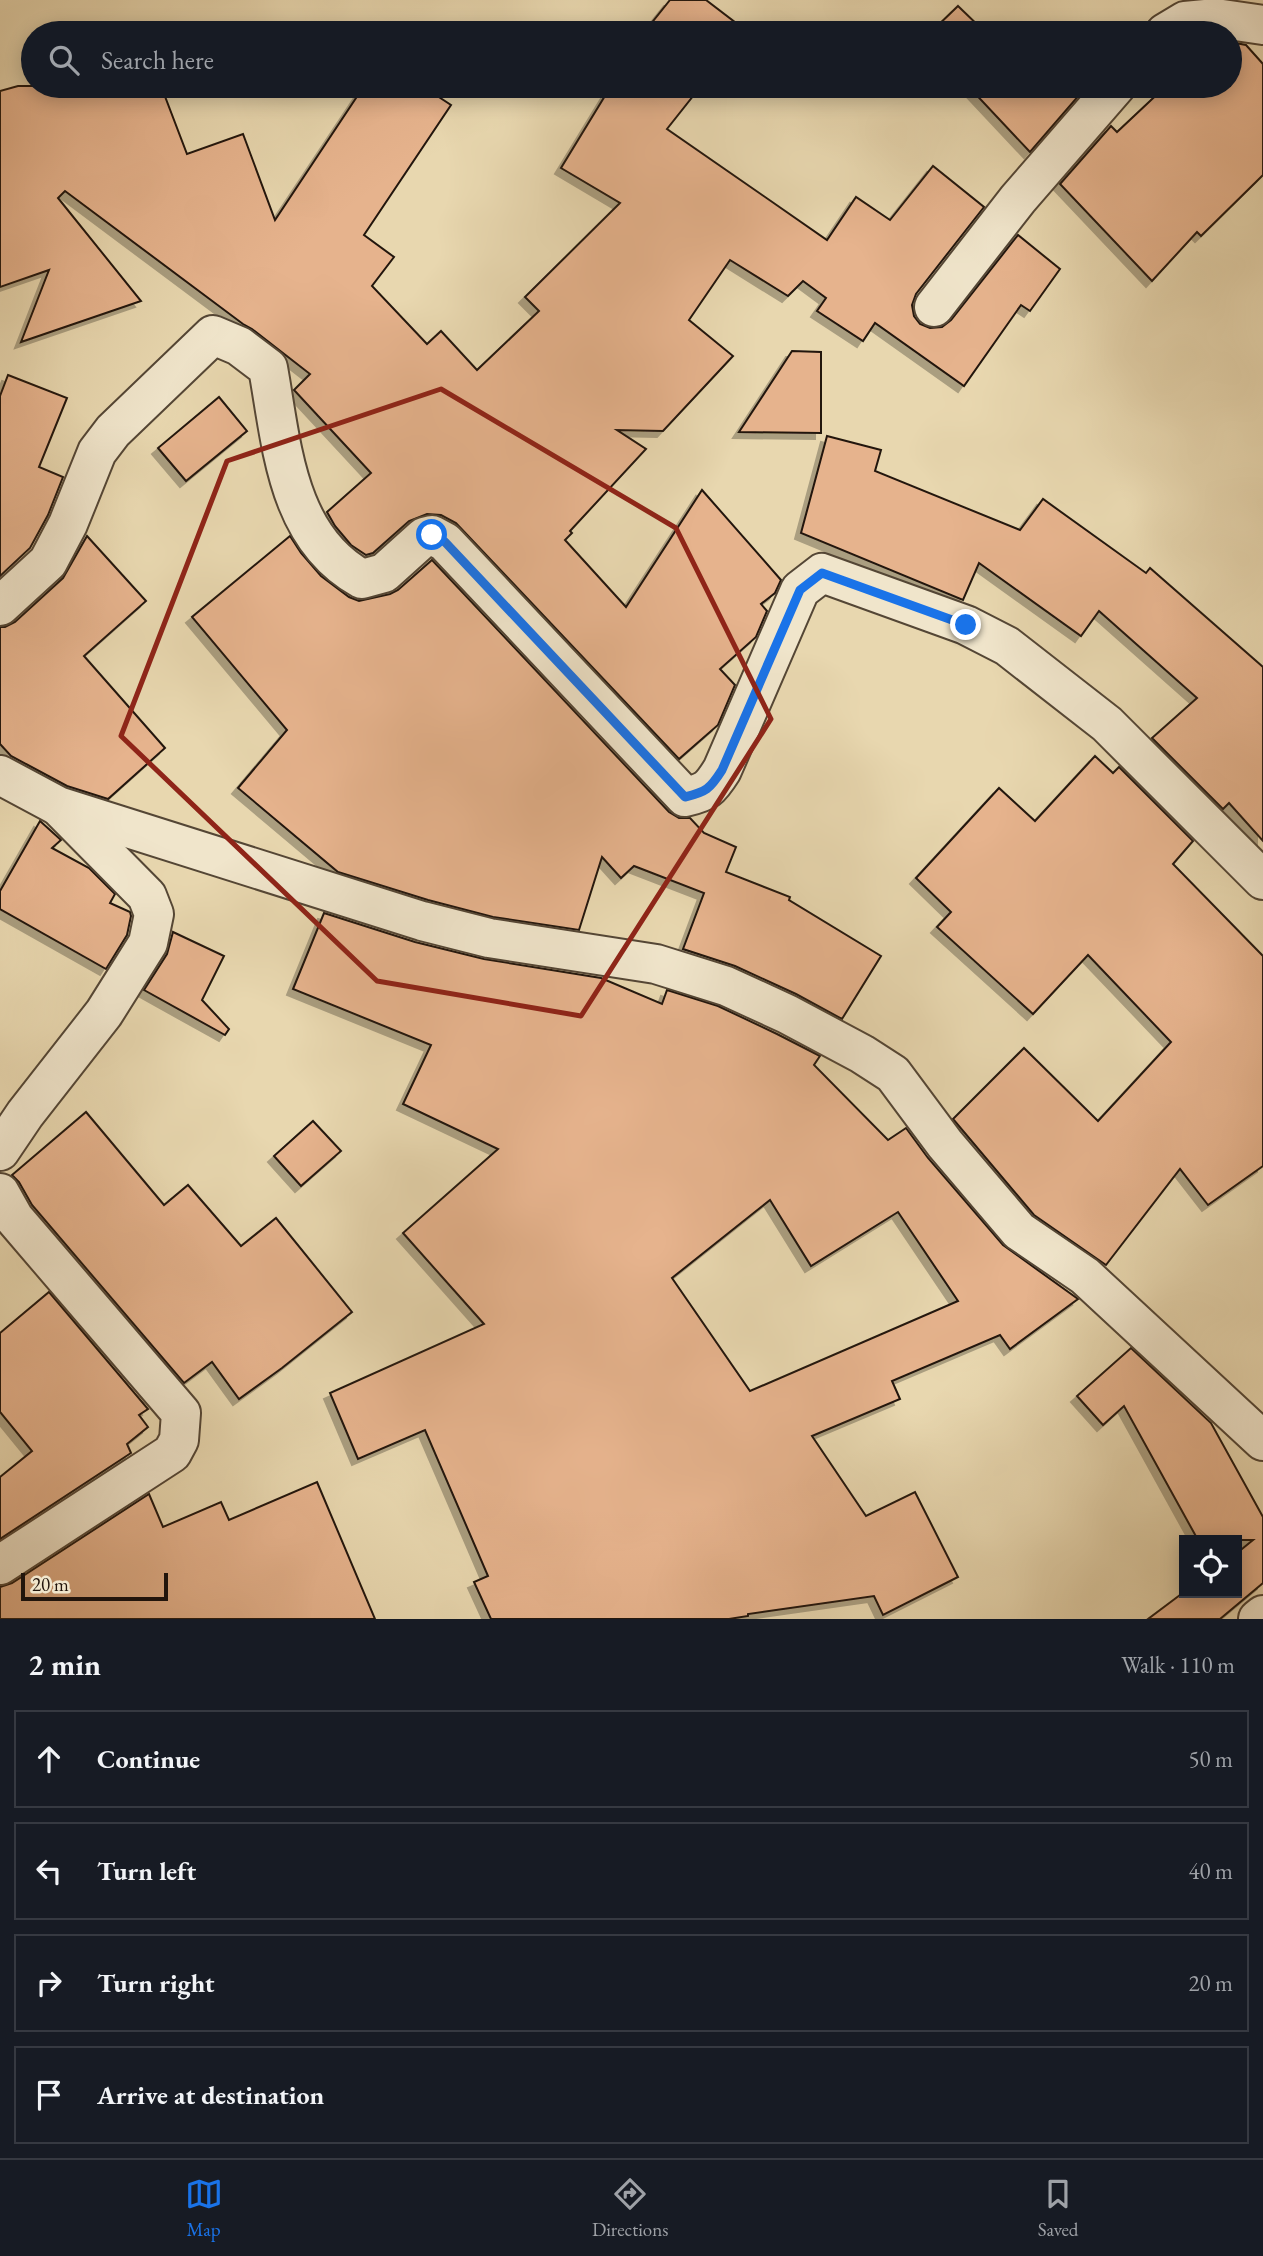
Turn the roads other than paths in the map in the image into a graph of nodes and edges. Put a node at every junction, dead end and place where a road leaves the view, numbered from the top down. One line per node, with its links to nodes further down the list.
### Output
1 (1185, 21): 2 (street)
2 (1230, 21)
3 (1242, 22): 4 (street)
4 (1263, 25)
5 (1106, 98): 6 (street)
6 (934, 307)
7 (0, 606): 10 (street)
8 (0, 775): 9 (street)
9 (58, 806): 11 (street); 13 (street)
10 (1263, 880)
11 (0, 1151)
12 (0, 1193): 14 (street)
13 (1263, 1441)
14 (0, 1565)
15 (1263, 1615): 16 (street)
16 (1258, 1619)

